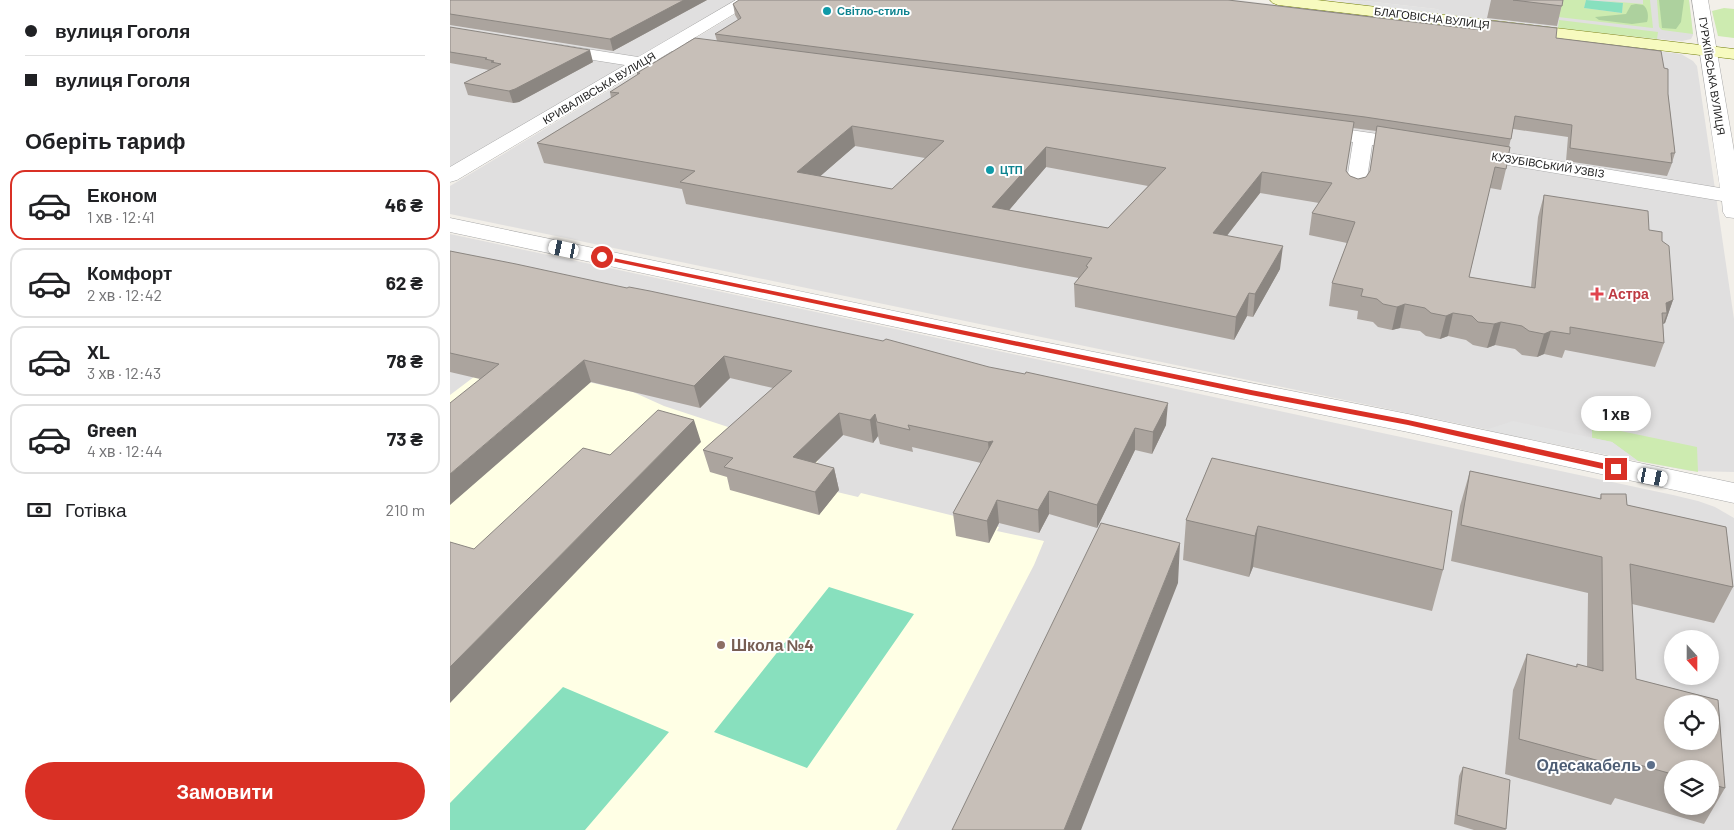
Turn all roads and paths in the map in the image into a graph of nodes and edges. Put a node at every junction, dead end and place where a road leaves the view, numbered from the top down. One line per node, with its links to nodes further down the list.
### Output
1 (747, 0): 4 (street, КРИВАЛІВСЬКА ВУЛИЦЯ)
2 (1278, 0): 6 (main road, БЛАГОВІСНА ВУЛИЦЯ)
3 (1700, 0): 6 (street, ГУРЖІЇВСЬКА ВУЛИЦЯ)
4 (669, 46): 7 (street); 9 (street, КРИВАЛІВСЬКА ВУЛИЦЯ)
5 (543, 48): 9 (street)
6 (1709, 51): 8 (main road, БЛАГОВІСНА ВУЛИЦЯ); 16 (street, ГУРЖІЇВСЬКА ВУЛИЦЯ)
7 (732, 54)
8 (1734, 54)
9 (642, 63): 14 (street, КРИВАЛІВСЬКА ВУЛИЦЯ)
10 (1294, 128): 11 (street)
11 (1363, 137): 12 (street); 15 (street)
12 (1431, 147)
13 (1450, 150): 16 (street, КУЗУБІВСЬКИЙ УЗВІЗ)
14 (450, 176)
15 (1355, 192)
16 (1733, 204)
17 (450, 225): 18 (street)
18 (1734, 494)

